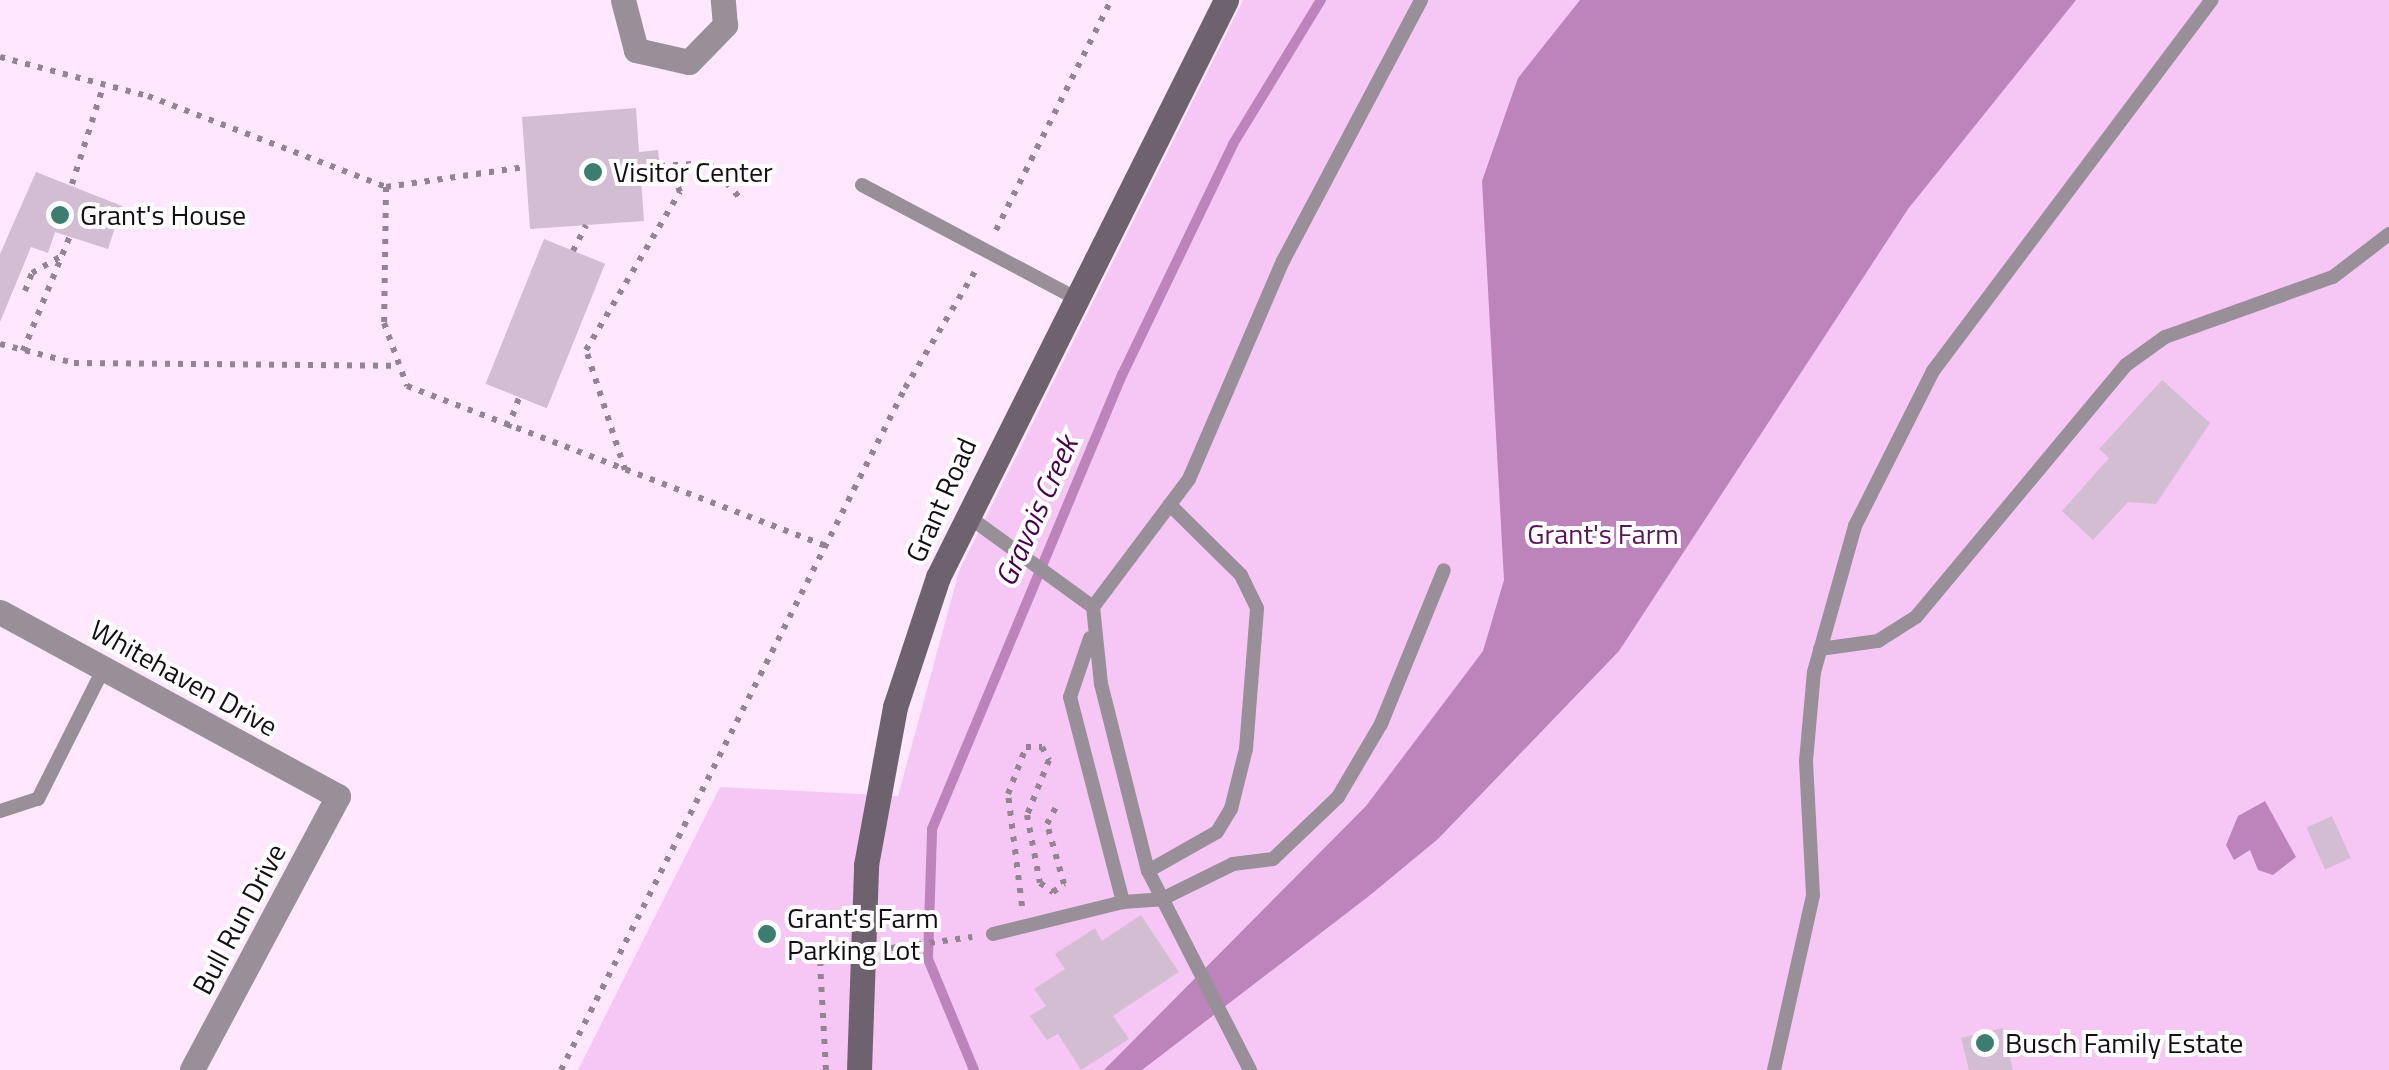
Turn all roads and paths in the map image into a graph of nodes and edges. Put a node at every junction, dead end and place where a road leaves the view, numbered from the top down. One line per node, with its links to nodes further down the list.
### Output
1 (623, 0): 2 (street)
2 (723, 0)
3 (1111, 0): 16 (path)
4 (1226, 0): 24 (street, Grant Road)
5 (1420, 0): 31 (lane)
6 (2212, 0): 38 (lane)
7 (0, 57): 8 (path)
8 (103, 87): 12 (path); 14 (path)
9 (670, 165): 10 (path); 15 (path); 30 (path)
10 (660, 166)
11 (525, 167): 14 (path)
12 (72, 184)
13 (862, 184): 24 (lane)
14 (386, 187): 27 (path)
15 (740, 198)
16 (1000, 224)
17 (586, 225): 20 (path)
18 (2389, 234): 38 (lane)
19 (70, 236): 21 (path)
20 (573, 251)
21 (62, 255): 23 (path); 26 (path)
22 (977, 267): 33 (path)
23 (25, 291)
24 (1075, 298): 32 (street, Grant Road)
25 (0, 344): 26 (path)
26 (22, 351): 27 (path)
27 (394, 366): 29 (path)
28 (519, 396): 29 (path)
29 (508, 428): 30 (path)
30 (626, 472): 33 (path)
31 (1170, 505): 35 (lane); 43 (lane)
32 (964, 514): 35 (lane); 53 (street, Grant Road)
33 (826, 546): 51 (path)
34 (1444, 570): 44 (lane)
35 (1094, 607): 37 (lane)
36 (0, 612): 39 (street, Whitehaven Drive)
37 (1094, 628): 43 (lane); 45 (lane)
38 (1820, 649): 55 (lane)
39 (104, 668): 40 (street, Whitehaven Drive); 42 (lane)
40 (338, 796): 50 (street, Bull Run Drive)
41 (1057, 805): 46 (path)
42 (0, 811)
43 (1148, 870): 44 (lane)
44 (1162, 899): 45 (lane); 54 (lane)
45 (1123, 902): 46 (lane)
46 (1026, 927): 47 (lane)
47 (994, 934): 48 (path)
48 (888, 948)
49 (830, 956): 52 (path)
50 (192, 1070)
51 (561, 1070)
52 (826, 1070)
53 (858, 1070)
54 (1250, 1070)
55 (1774, 1070)

